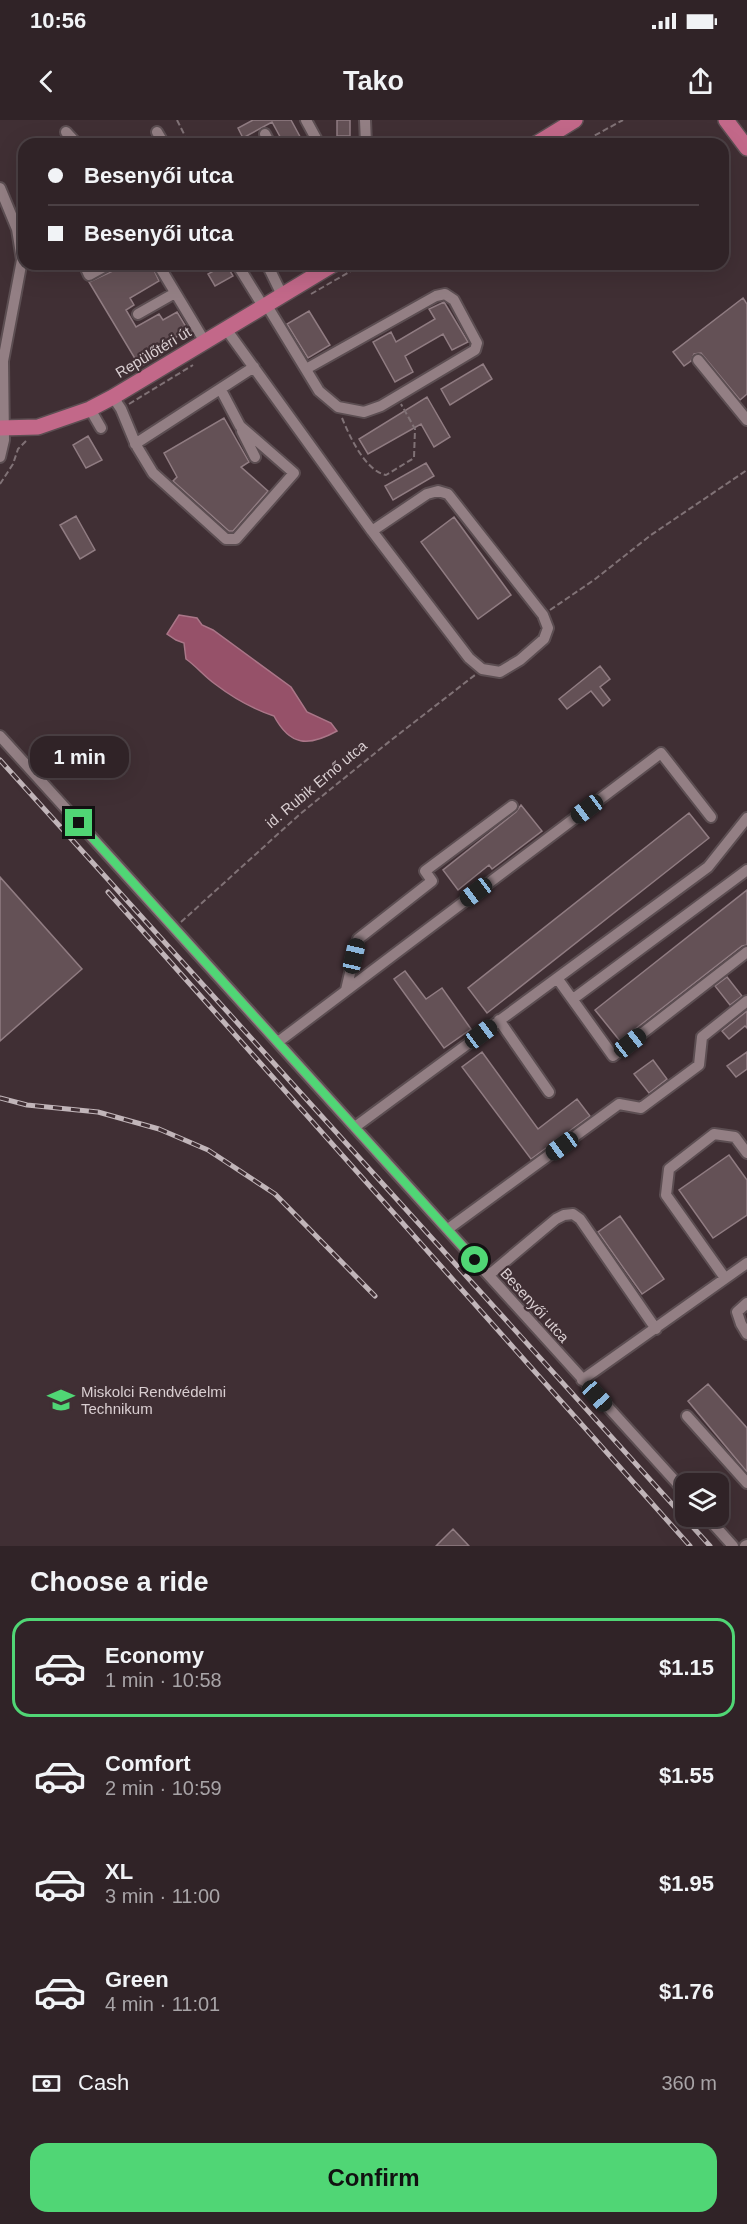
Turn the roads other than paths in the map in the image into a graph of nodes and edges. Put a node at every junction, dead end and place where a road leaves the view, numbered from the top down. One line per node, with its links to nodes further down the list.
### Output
1 (306, 120): 11 (street)
2 (365, 120): 12 (street)
3 (574, 120): 13 (main road)
4 (726, 120): 14 (main road)
5 (66, 132): 8 (street)
6 (157, 132): 9 (street)
7 (264, 134): 10 (street)
8 (72, 138)
9 (160, 138)
10 (266, 138)
11 (316, 138)
12 (366, 138)
13 (546, 138)
14 (747, 148)
15 (0, 188): 16 (street)
16 (18, 239)
17 (19, 270): 27 (street)
18 (87, 270): 19 (street)
19 (98, 270)
20 (162, 270): 24 (street)
21 (241, 270): 26 (street)
22 (270, 270): 25 (street)
23 (324, 270): 25 (main road, Repülőtéri út)
24 (175, 293): 28 (street); 30 (street)
25 (282, 295): 26 (main road, Repülőtéri út)
26 (265, 305): 29 (main road, Repülőtéri út); 33 (street)
27 (6, 311): 39 (street)
28 (138, 314)
29 (226, 329): 30 (main road, Repülőtéri út); 32 (street)
30 (205, 342): 35 (main road, Repülőtéri út)
31 (698, 360): 37 (street)
32 (254, 367): 34 (street); 44 (street)
33 (306, 369): 33 (street)
34 (220, 390): 38 (street); 41 (street)
35 (113, 397): 36 (main road, Repülőtéri út); 41 (street)
36 (90, 409): 39 (main road, Repülőtéri út); 40 (street)
37 (747, 420)
38 (240, 426): 41 (street); 43 (street)
39 (2, 428): 42 (street)
40 (101, 428)
41 (135, 444)
42 (0, 457)
43 (255, 457)
44 (372, 531): 44 (street)
45 (0, 736): 56 (street, Besenyői utca)
46 (512, 806): 52 (street)
47 (711, 817): 52 (street)
48 (747, 818): 51 (street)
49 (747, 870): 53 (street)
50 (747, 952): 53 (street)
51 (557, 978): 53 (street); 55 (street)
52 (346, 990): 56 (street)
53 (573, 999)
54 (747, 1001): 60 (street)
55 (499, 1020): 57 (street); 58 (street)
56 (278, 1042): 58 (street, Besenyői utca)
57 (549, 1092)
58 (355, 1127): 60 (street, Besenyői utca)
59 (747, 1153): 63 (street)
60 (448, 1229): 62 (street, Besenyői utca)
61 (747, 1263): 63 (street)
62 (489, 1275): 65 (street); 67 (street, Besenyői utca)
63 (725, 1278): 65 (street)
64 (747, 1303): 66 (street)
65 (656, 1329): 67 (street)
66 (747, 1334)
67 (582, 1380): 69 (street, Besenyői utca)
68 (687, 1416): 70 (street)
69 (675, 1481)
70 (747, 1483)
71 (716, 1527): 72 (street)
72 (733, 1546)

